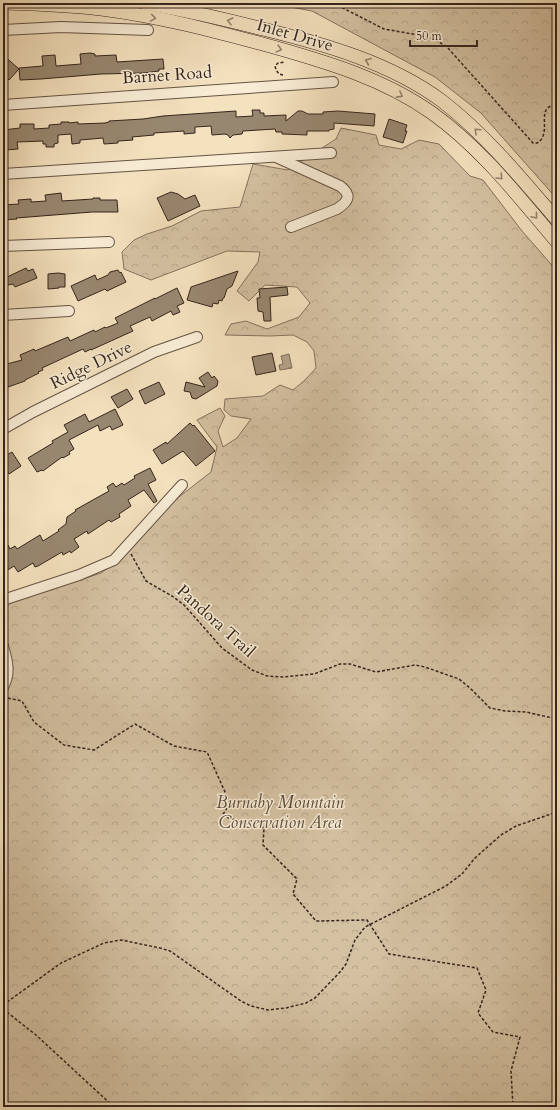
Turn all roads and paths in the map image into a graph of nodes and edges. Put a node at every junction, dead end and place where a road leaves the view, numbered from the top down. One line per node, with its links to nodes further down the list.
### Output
1 (3, 3): 6 (main road, Inlet Drive, one-way to 6)
2 (145, 3): 14 (main road, Inlet Drive, one-way to 2)
3 (333, 3): 10 (path)
4 (3, 30): 5 (street)
5 (148, 30)
6 (299, 54): 8 (path); 17 (main road, Inlet Drive, one-way to 17)
7 (333, 82): 8 (street, Barnet Road)
8 (289, 86): 9 (street, Barnet Road)
9 (3, 105)
10 (557, 105)
11 (331, 153): 12 (street)
12 (276, 157): 13 (street); 15 (street)
13 (3, 174)
14 (557, 220)
15 (291, 226)
16 (109, 242): 18 (street)
17 (557, 242)
18 (3, 246)
19 (70, 311): 20 (street)
20 (3, 315)
21 (197, 337): 22 (street, Ridge Drive)
22 (3, 429)
23 (182, 485): 24 (street)
24 (127, 546): 25 (street); 29 (path, Pandora Trail)
25 (3, 600)
26 (3, 646): 27 (street)
27 (3, 687)
28 (3, 697): 31 (path)
29 (557, 719)
30 (557, 812): 31 (path)
31 (370, 925): 32 (path); 35 (path)
32 (3, 1005)
33 (3, 1009): 34 (path)
34 (114, 1107)
35 (513, 1107)

